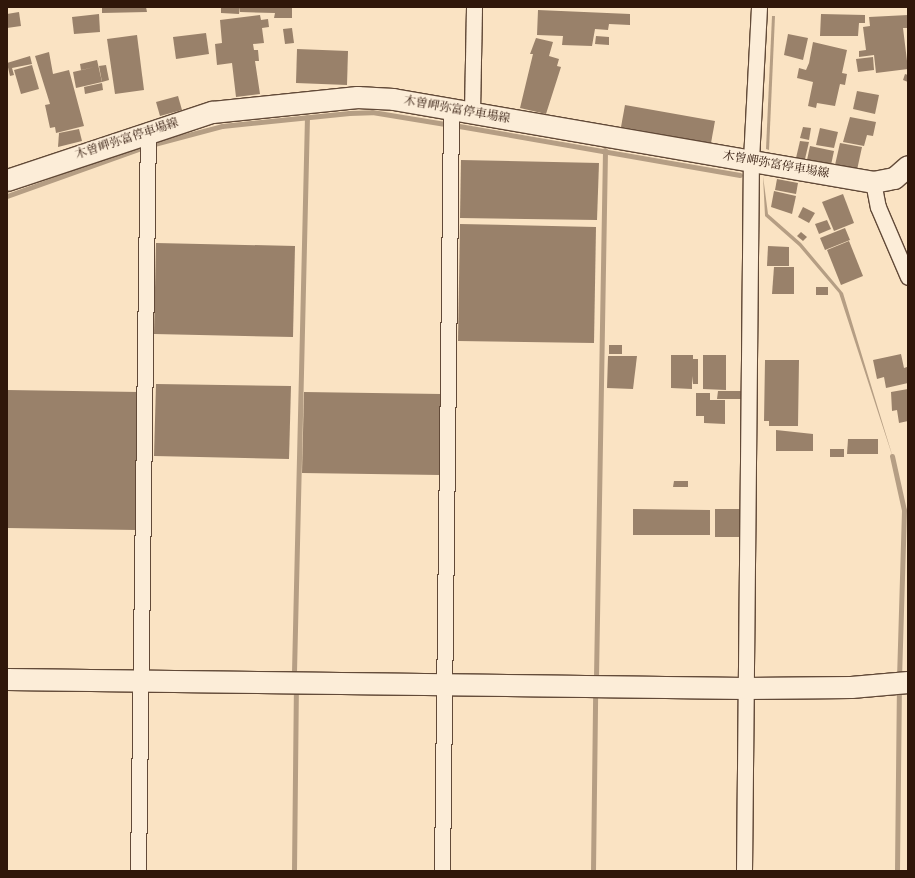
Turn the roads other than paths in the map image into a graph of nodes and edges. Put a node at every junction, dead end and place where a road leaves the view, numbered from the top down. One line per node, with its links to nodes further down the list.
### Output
1 (474, 7): 4 (street)
2 (759, 7): 6 (street)
3 (451, 108): 4 (main road, 木曽岬弥富停車場線); 5 (main road, 木曽岬弥富停車場線); 14 (street)
4 (472, 112): 6 (main road, 木曽岬弥富停車場線)
5 (148, 131): 8 (main road, 木曽岬弥富停車場線); 12 (street)
6 (751, 160): 9 (main road, 木曽岬弥富停車場線); 15 (street)
7 (908, 166): 9 (main road, 木曽岬弥富停車場線)
8 (7, 180)
9 (873, 182): 10 (street)
10 (908, 277)
11 (7, 679): 12 (main road)
12 (140, 682): 14 (main road); 16 (street)
13 (901, 683): 15 (main road)
14 (444, 684): 15 (main road); 17 (street)
15 (745, 688): 18 (street)
16 (138, 871)
17 (442, 871)
18 (744, 871)

